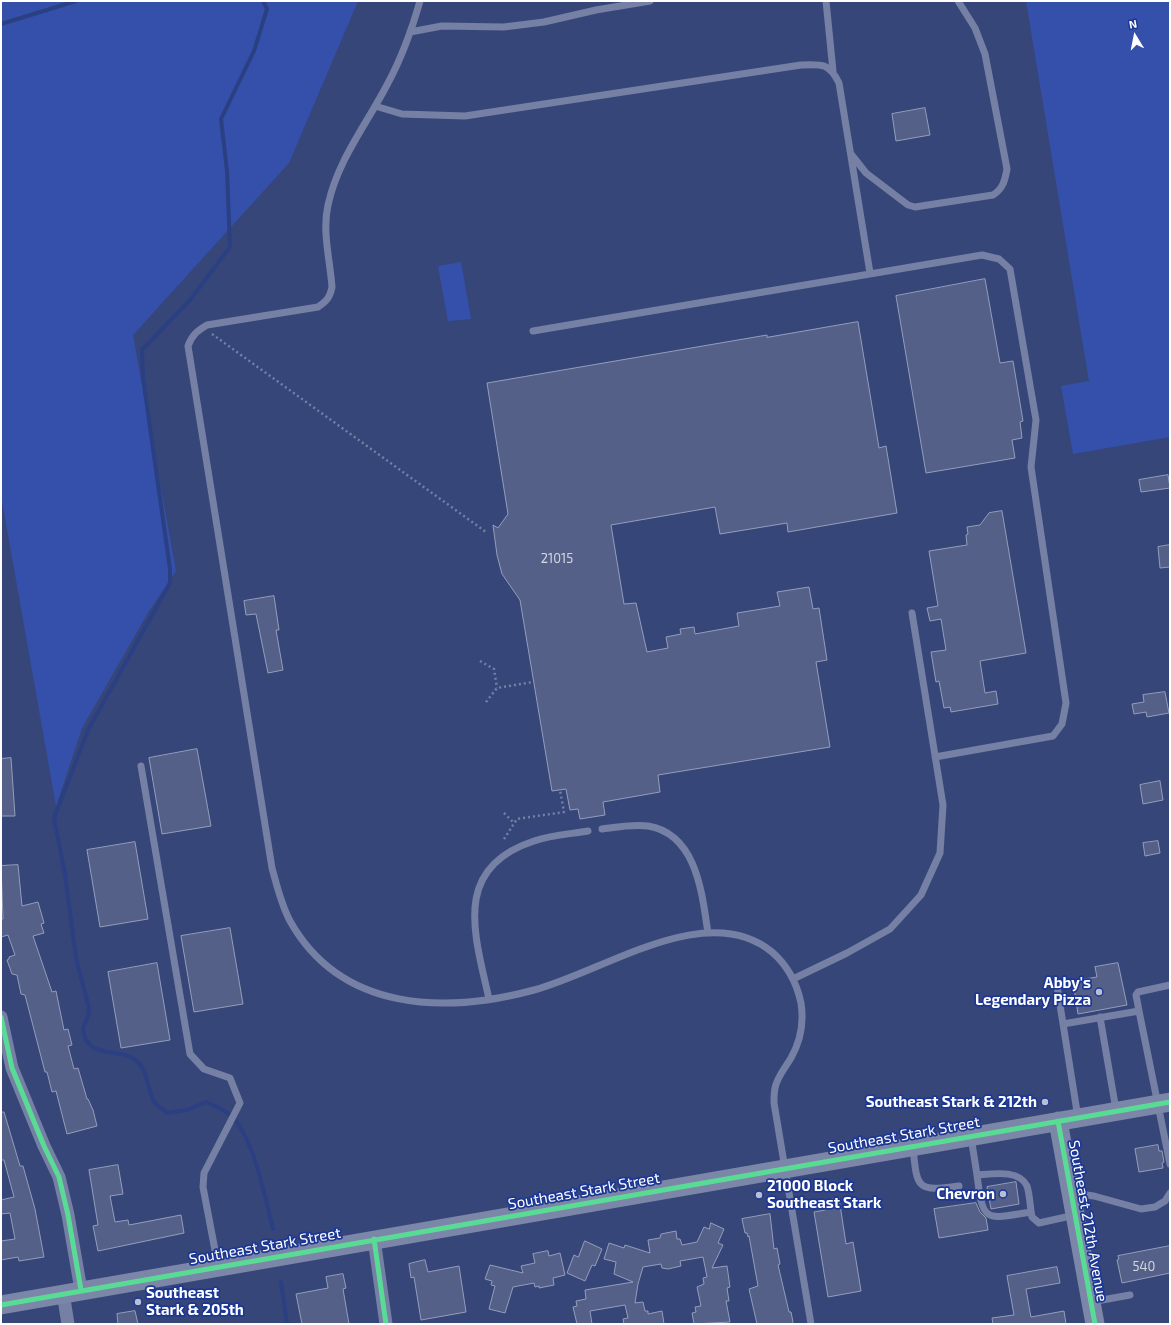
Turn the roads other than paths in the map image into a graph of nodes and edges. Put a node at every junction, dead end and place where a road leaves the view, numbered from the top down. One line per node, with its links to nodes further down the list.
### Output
1 (420, 1): 5 (lane)
2 (650, 1): 5 (lane)
3 (826, 1): 6 (lane)
4 (958, 1): 8 (lane)
5 (410, 32): 7 (lane)
6 (833, 71): 7 (lane); 8 (lane)
7 (375, 106): 20 (lane)
8 (850, 151): 9 (lane)
9 (870, 273): 10 (lane); 12 (lane)
10 (533, 330)
11 (912, 613): 12 (lane)
12 (935, 757): 17 (lane)
13 (141, 766): 40 (lane)
14 (602, 829): 16 (lane)
15 (588, 831): 20 (lane)
16 (708, 933): 17 (lane); 20 (lane)
17 (792, 979): 32 (lane)
18 (1057, 986): 24 (lane)
19 (1170, 986): 21 (lane)
20 (489, 999)
21 (1139, 1011): 23 (lane); 25 (lane)
22 (1, 1017): 41 (street)
23 (1100, 1017): 24 (lane); 26 (lane)
24 (1063, 1024): 27 (lane)
25 (1164, 1103): 26 (main road, Southeast Stark Street); 31 (lane)
26 (1117, 1111): 27 (main road, Southeast Stark Street)
27 (1078, 1118): 28 (main road, Southeast Stark Street)
28 (1058, 1121): 29 (main road, Southeast Stark Street); 35 (main road, Southeast 212th Avenue)
29 (971, 1136): 30 (main road, Southeast Stark Street); 33 (lane)
30 (913, 1146): 32 (main road, Southeast Stark Street); 34 (lane)
31 (1170, 1164)
32 (784, 1168): 39 (main road, Southeast Stark Street); 47 (lane)
33 (977, 1175): 37 (lane); 37 (lane)
34 (960, 1186)
35 (1071, 1193): 36 (lane); 38 (main road, Southeast 212th Avenue)
36 (1170, 1194)
37 (1030, 1212): 38 (lane)
38 (1075, 1215): 43 (main road, Southeast 212th Avenue)
39 (374, 1239): 40 (main road, Southeast Stark Street); 46 (street)
40 (218, 1266): 41 (main road, Southeast Stark Street)
41 (72, 1292): 44 (main road, Southeast Stark Street); 45 (street)
42 (1130, 1295): 43 (lane)
43 (1091, 1302): 48 (main road, Southeast 212th Avenue)
44 (2, 1304)
45 (68, 1324)
46 (386, 1324)
47 (811, 1324)
48 (1095, 1324)

